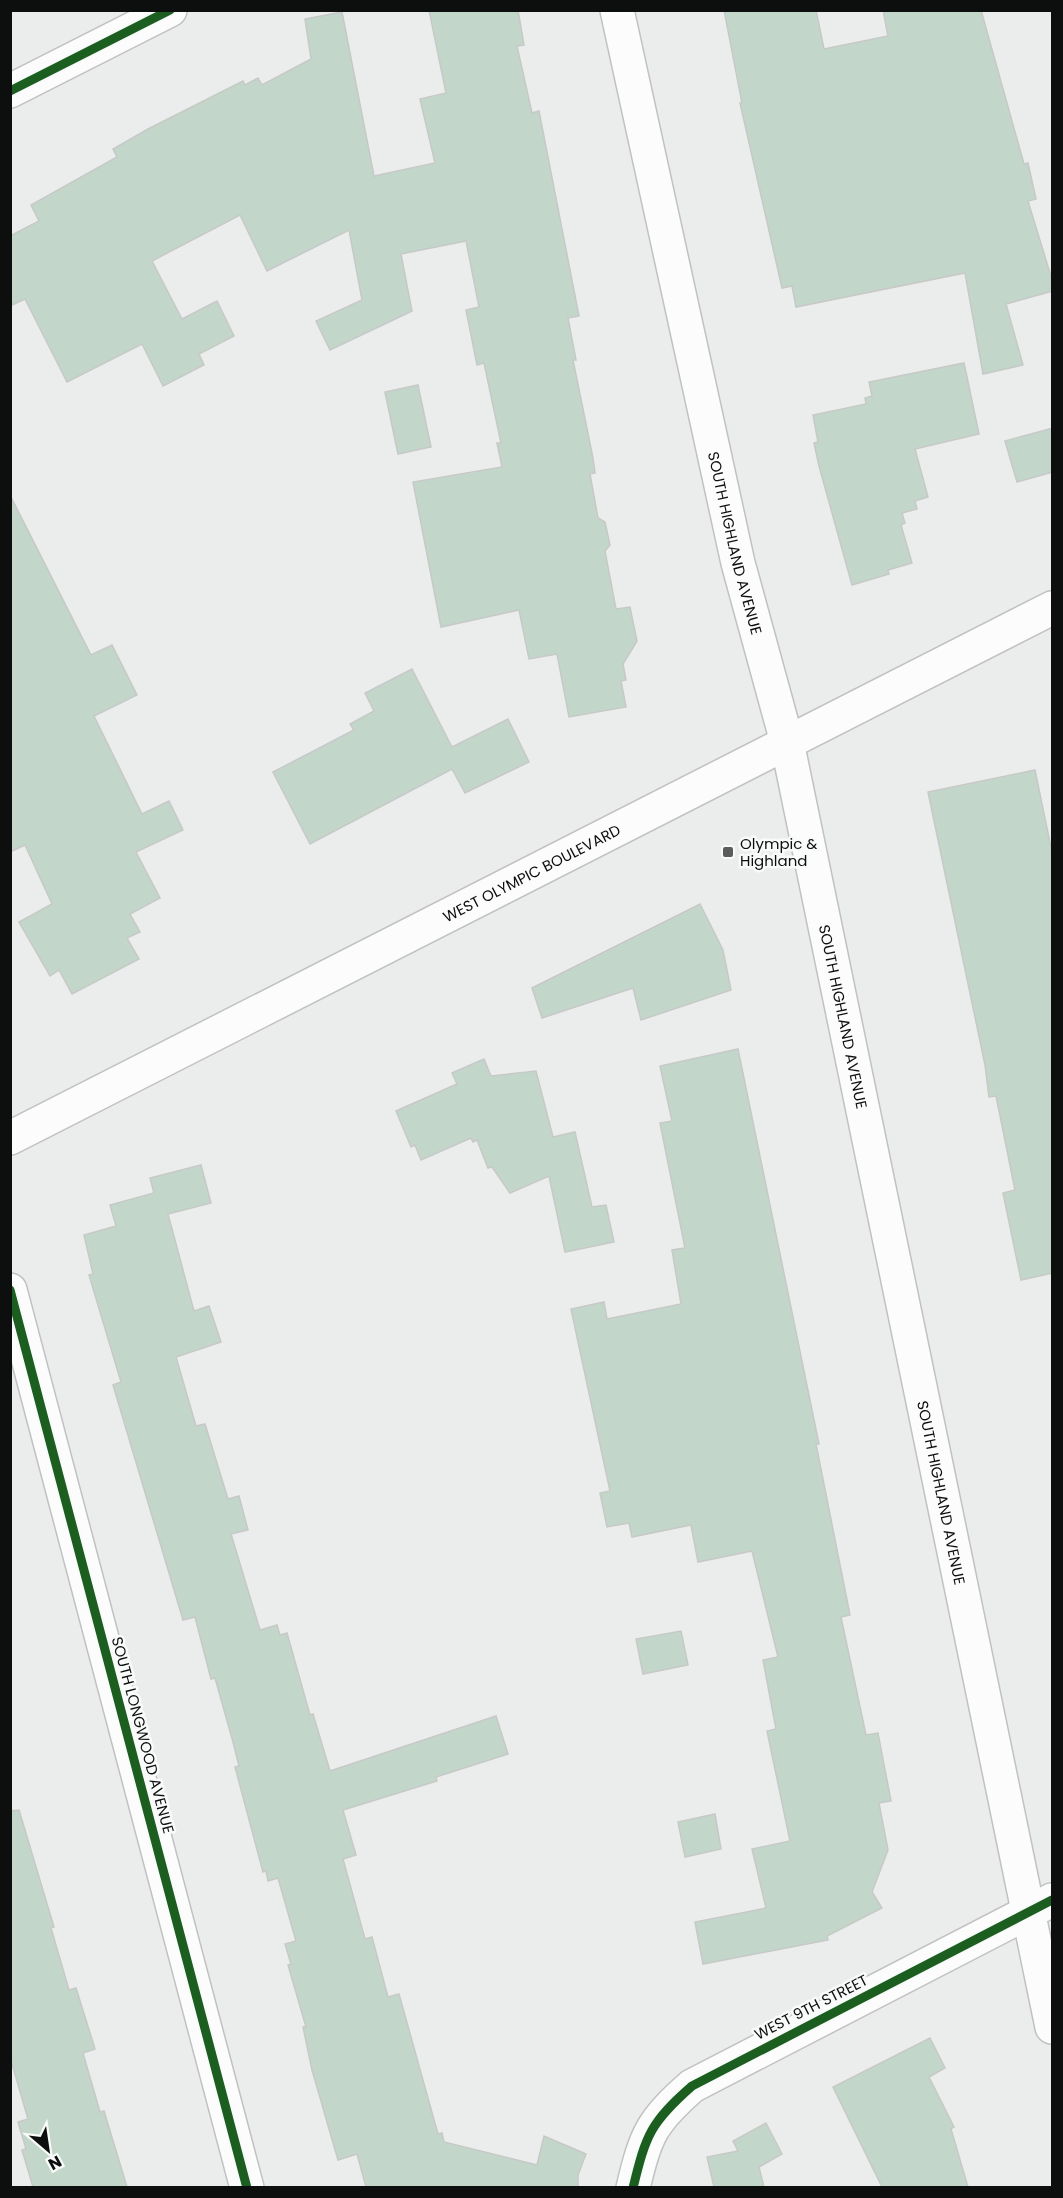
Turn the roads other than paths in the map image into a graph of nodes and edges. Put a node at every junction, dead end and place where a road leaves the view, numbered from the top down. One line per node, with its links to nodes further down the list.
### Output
1 (170, 10): 3 (main road)
2 (617, 10): 5 (main road, SOUTH HIGHLAND AVENUE)
3 (10, 91)
4 (1053, 608): 5 (main road, WEST OLYMPIC BOULEVARD)
5 (787, 742): 6 (main road, WEST OLYMPIC BOULEVARD); 8 (main road, SOUTH HIGHLAND AVENUE)
6 (10, 1138)
7 (10, 1290): 10 (main road, SOUTH LONGWOOD AVENUE)
8 (1041, 1907): 9 (main road, SOUTH HIGHLAND AVENUE); 11 (main road, WEST 9TH STREET)
9 (1053, 2027)
10 (247, 2187)
11 (633, 2187)

